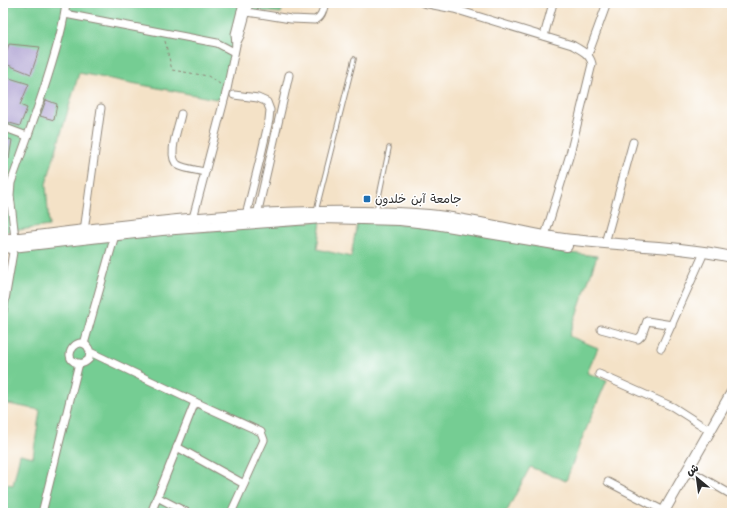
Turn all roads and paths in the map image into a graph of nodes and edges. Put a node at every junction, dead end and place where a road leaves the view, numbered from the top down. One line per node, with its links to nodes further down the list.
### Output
1 (66, 3): 10 (street)
2 (243, 3): 9 (street)
3 (249, 3): 9 (street)
4 (325, 3): 9 (street)
5 (424, 3): 8 (street)
6 (553, 3): 12 (street)
7 (607, 3): 14 (street)
8 (455, 6): 12 (street)
9 (244, 12): 13 (street)
10 (65, 14): 11 (street); 22 (street)
11 (163, 32): 13 (street); 17 (path)
12 (544, 36): 14 (street)
13 (235, 48): 17 (street)
14 (588, 55): 33 (street)
15 (354, 59): 26 (lane)
16 (289, 75): 28 (street)
17 (227, 89): 25 (street)
18 (234, 95): 29 (street)
19 (101, 108): 31 (street)
20 (182, 114): 25 (street)
21 (3, 127): 22 (street)
22 (27, 136): 35 (street)
23 (633, 142): 36 (street)
24 (389, 148): 27 (lane)
25 (205, 172): 30 (street)
26 (316, 212): 27 (main road); 28 (main road)
27 (376, 212): 33 (main road)
28 (257, 215): 29 (main road)
29 (246, 216): 30 (main road)
30 (192, 224): 31 (main road); 32 (main road); 33 (main road)
31 (84, 231): 35 (main road)
32 (115, 235): 35 (main road); 44 (street)
33 (544, 239): 36 (main road); 38 (main road)
34 (3, 240): 35 (main road)
35 (14, 242): 37 (main road); 41 (street)
36 (605, 243): 39 (main road)
37 (3, 248)
38 (702, 257): 40 (main road); 42 (street)
39 (732, 257)
40 (732, 263)
41 (3, 312)
42 (672, 325): 43 (street); 45 (street)
43 (601, 329)
44 (84, 344): 46 (street); 47 (street)
45 (661, 348)
46 (90, 352): 47 (street); 50 (street)
47 (78, 363): 59 (street)
48 (599, 374): 51 (street)
49 (732, 392): 51 (main road)
50 (195, 402): 52 (street); 55 (street)
51 (709, 430): 53 (main road)
52 (177, 447): 55 (street); 57 (street)
53 (687, 469): 56 (street); 58 (main road)
54 (608, 482): 58 (street)
55 (244, 484): 62 (street)
56 (732, 495)
57 (157, 497): 60 (street); 61 (street)
58 (663, 512)
59 (42, 513)
60 (151, 513)
61 (188, 513)
62 (231, 513)

